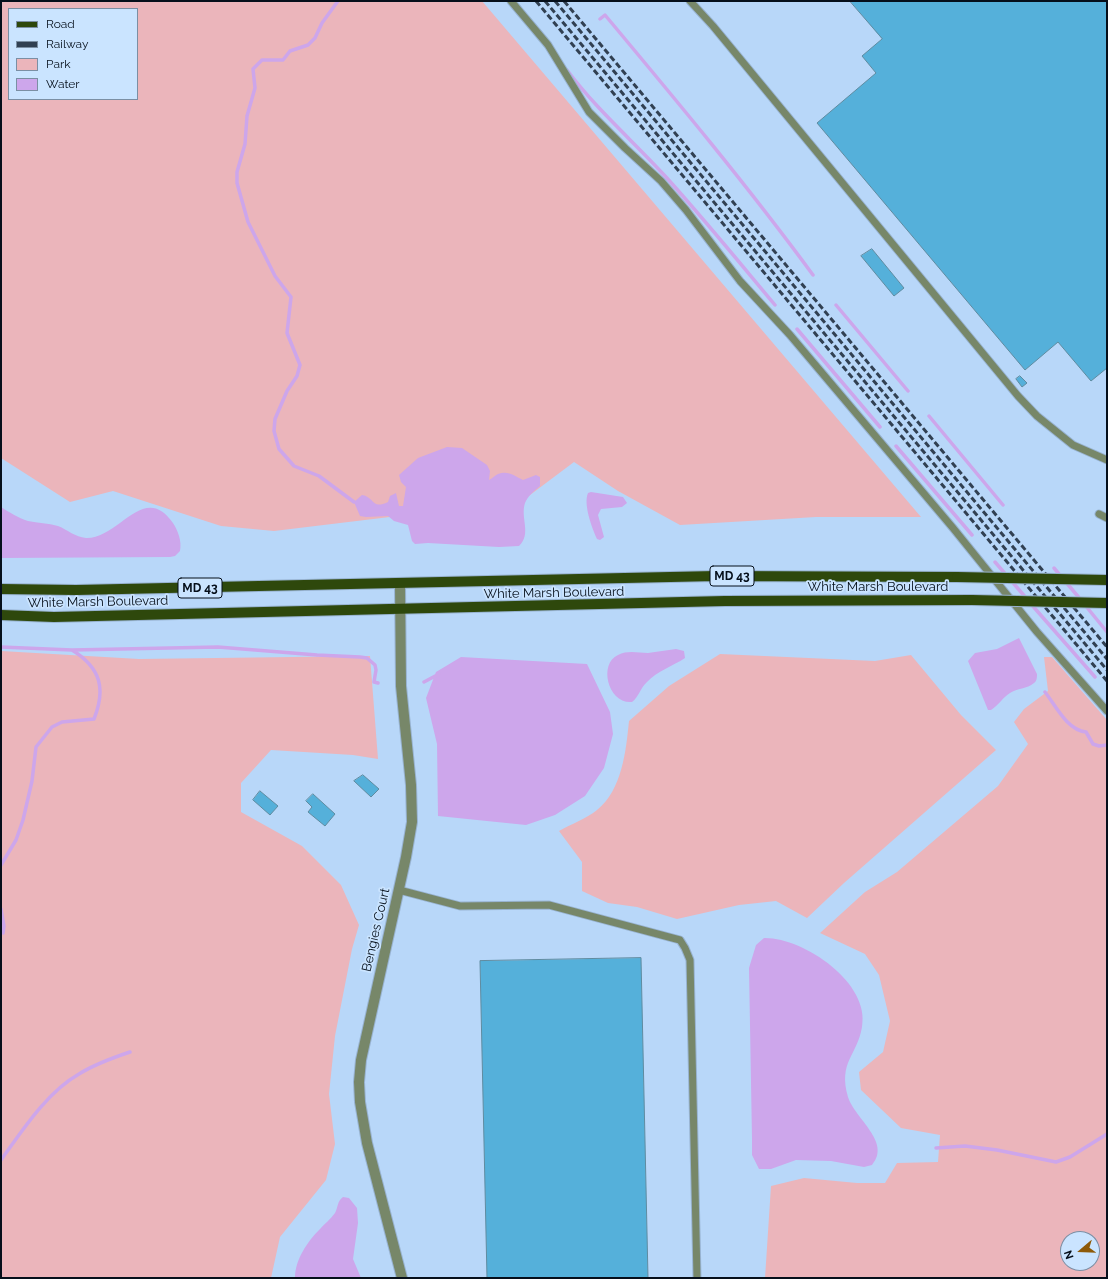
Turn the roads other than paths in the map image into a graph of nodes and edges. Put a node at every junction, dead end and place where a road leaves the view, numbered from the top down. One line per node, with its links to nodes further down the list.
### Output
1 (511, 1): 12 (lane)
2 (690, 1): 3 (lane)
3 (1107, 460)
4 (1099, 514): 5 (lane)
5 (1107, 518)
6 (1107, 580): 7 (main road, White Marsh Boulevard / MD 43, bridge)
7 (400, 584): 8 (main road, White Marsh Boulevard / MD 43); 10 (street, Bengies Court)
8 (1, 590)
9 (1107, 603): 10 (main road, White Marsh Boulevard / MD 43, bridge)
10 (400, 609): 11 (main road, White Marsh Boulevard / MD 43); 13 (street, Bengies Court)
11 (1, 615)
12 (1107, 711)
13 (399, 890): 14 (street, Bengies Court); 15 (lane)
14 (402, 1278)
15 (697, 1278)

